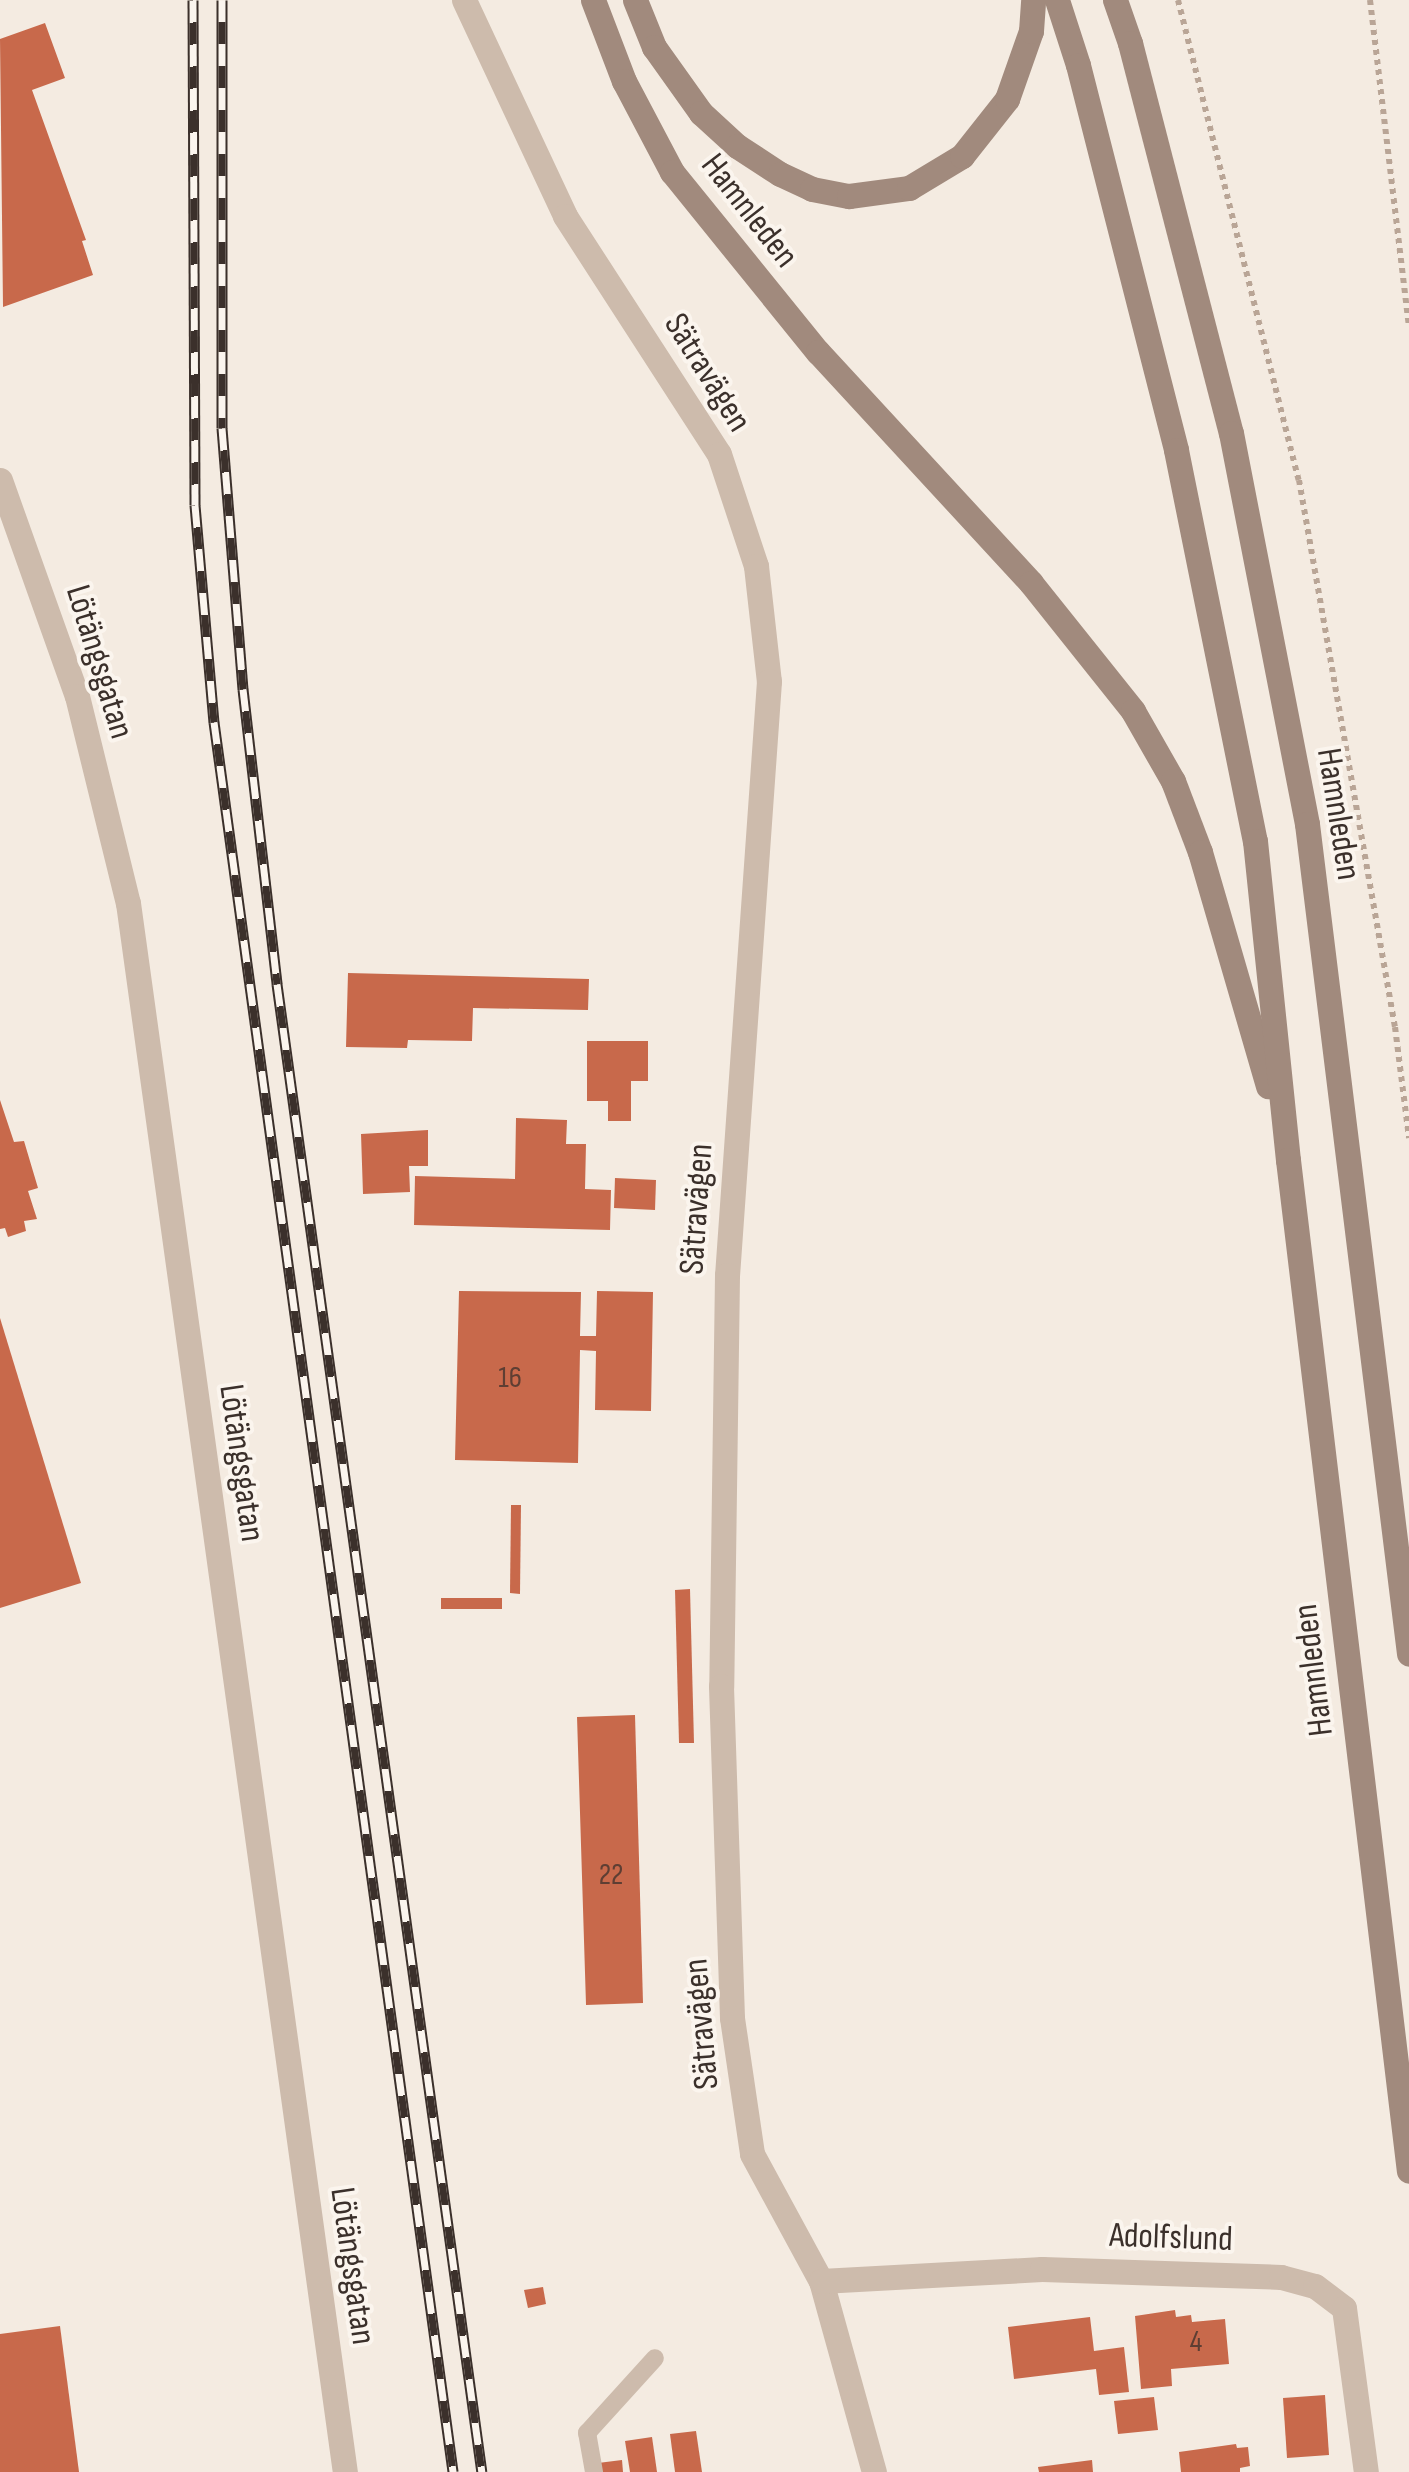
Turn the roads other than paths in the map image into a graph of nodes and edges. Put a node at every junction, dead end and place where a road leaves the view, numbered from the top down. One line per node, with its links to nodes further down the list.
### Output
1 (464, 0): 11 (street, Sätravägen)
2 (593, 0): 8 (main road, Hamnleden)
3 (635, 0): 4 (main road, Hamnleden)
4 (1033, 0)
5 (1056, 0): 8 (main road, Hamnleden)
6 (1115, 0): 9 (main road, Hamnleden)
7 (0, 480): 13 (street, Lötängsgatan)
8 (1288, 1160): 10 (main road, Hamnleden)
9 (1409, 1654)
10 (1409, 2171)
11 (822, 2281): 15 (street, Sätravägen); 16 (street, Adolfslund)
12 (655, 2358): 14 (lane)
13 (345, 2472)
14 (594, 2472)
15 (874, 2472)
16 (1366, 2472)

